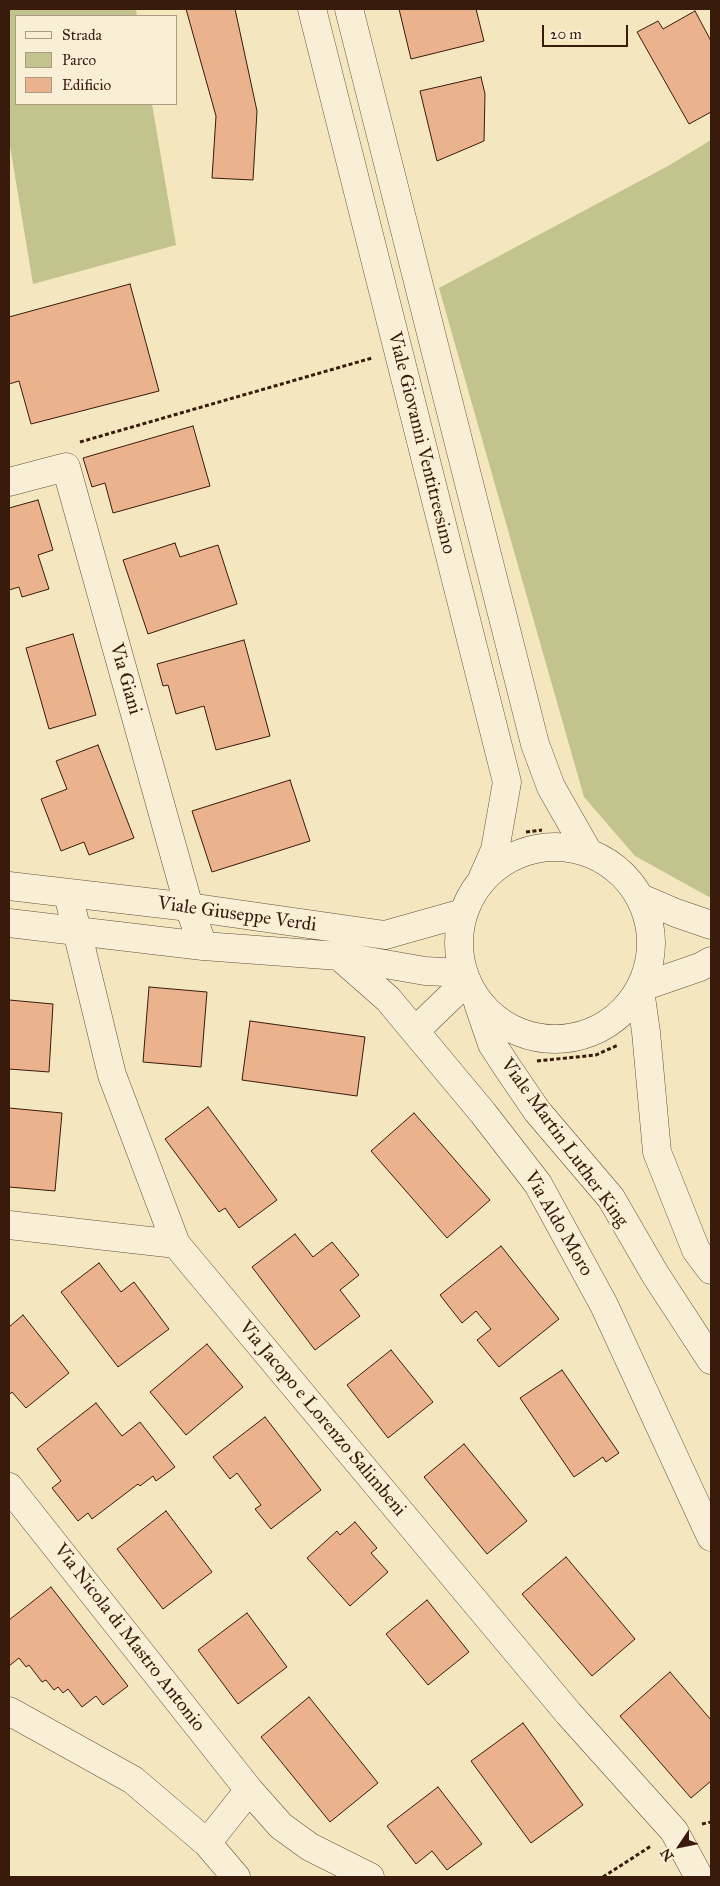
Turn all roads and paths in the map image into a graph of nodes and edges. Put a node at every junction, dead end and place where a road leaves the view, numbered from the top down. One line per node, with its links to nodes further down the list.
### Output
1 (312, 9): 3 (street, Viale Giovanni Ventitreesimo)
2 (349, 9): 6 (street, Viale Giovanni Ventitreesimo)
3 (398, 350): 4 (path); 7 (street, Viale Giovanni Ventitreesimo)
4 (66, 467): 5 (street); 13 (street, Via Giani)
5 (9, 482)
6 (572, 826): 7 (path); 8 (street, Viale Giovanni Ventitreesimo)
7 (497, 837): 9 (street, Viale Giovanni Ventitreesimo)
8 (588, 852): 9 (street); 12 (street)
9 (484, 877): 14 (street)
10 (9, 886): 11 (street, Viale Giuseppe Verdi)
11 (68, 894): 13 (street, Viale Giuseppe Verdi); 17 (street, Via Jacopo e Lorenzo Salimbeni)
12 (641, 898): 16 (street); 22 (street)
13 (189, 907): 14 (street, Viale Giuseppe Verdi); 18 (street, Via Giani)
14 (463, 913): 21 (street)
15 (9, 923): 17 (street, Viale Giuseppe Verdi)
16 (711, 925)
17 (78, 931): 18 (street, Viale Giuseppe Verdi); 25 (street, Via Jacopo e Lorenzo Salimbeni)
18 (203, 946): 19 (street, Viale Giuseppe Verdi)
19 (339, 956): 21 (street, Viale Giuseppe Verdi); 23 (street, Via Aldo Moro)
20 (711, 961): 22 (street)
21 (469, 984): 22 (street); 23 (street); 27 (street, Viale Martin Luther King)
22 (641, 989): 26 (street)
23 (415, 1031): 29 (street, Via Aldo Moro)
24 (9, 1224): 25 (street)
25 (176, 1244): 32 (street, Via Jacopo e Lorenzo Salimbeni)
26 (711, 1270)
27 (711, 1360)
28 (9, 1487): 31 (street, Via Nicola di Mastro Antonio)
29 (711, 1537)
30 (9, 1711): 33 (street)
31 (249, 1790): 33 (street); 35 (street, Via Nicola di Mastro Antonio)
32 (674, 1831): 36 (path); 37 (street, Via Jacopo e Lorenzo Salimbeni)
33 (207, 1843): 34 (street)
34 (236, 1877)
35 (370, 1877)
36 (603, 1877)
37 (699, 1877)

